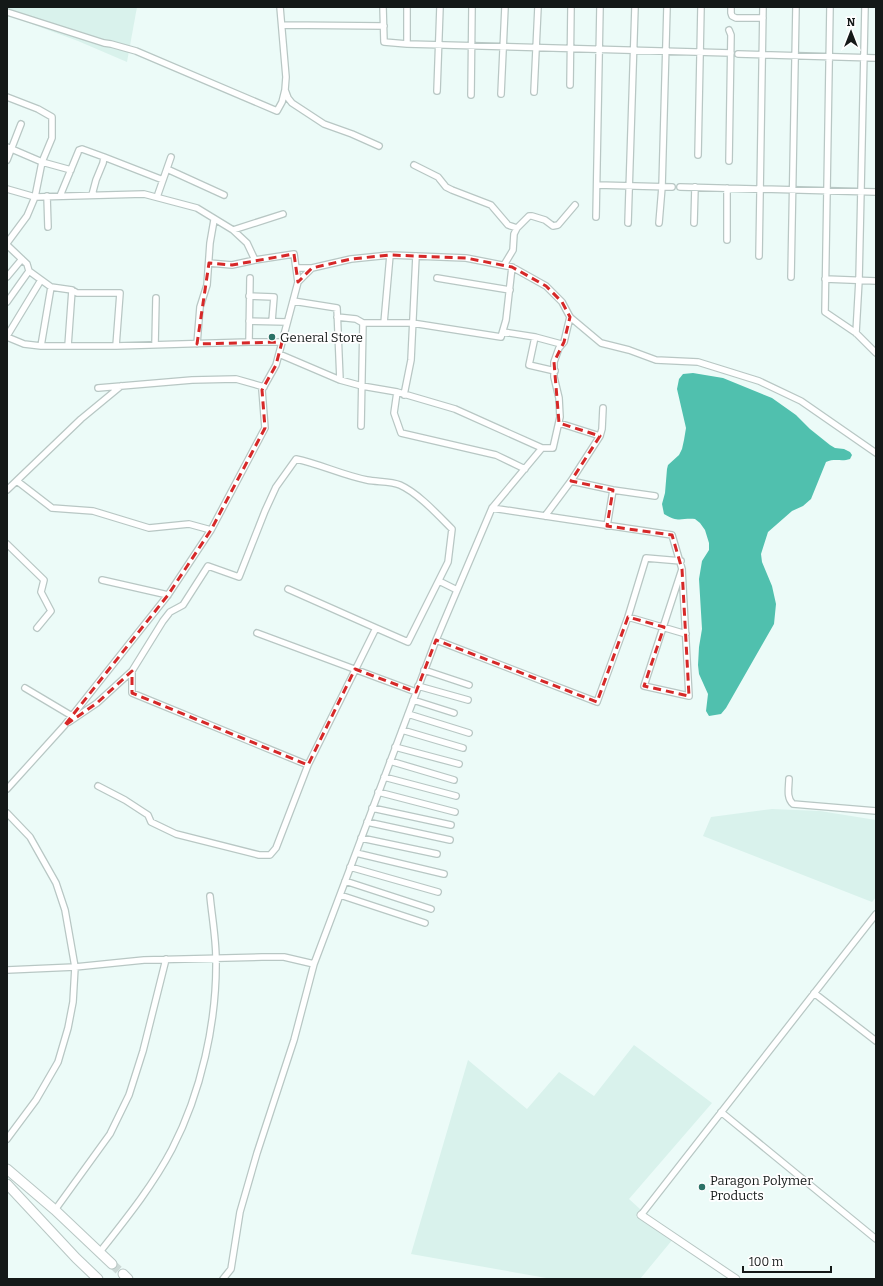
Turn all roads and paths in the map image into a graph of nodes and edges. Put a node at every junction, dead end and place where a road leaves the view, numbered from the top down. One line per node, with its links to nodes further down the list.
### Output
1 (280, 7): 20 (street)
2 (383, 7): 21 (street)
3 (408, 7): 23 (street)
4 (440, 7): 24 (street)
5 (472, 7): 25 (street)
6 (505, 7): 26 (street)
7 (538, 7): 27 (street)
8 (571, 7): 28 (street)
9 (600, 7): 29 (street)
10 (635, 7): 30 (street)
11 (667, 7): 31 (street)
12 (701, 7): 32 (street)
13 (731, 7): 19 (street)
14 (763, 7): 19 (street)
15 (796, 7): 36 (street)
16 (830, 7): 37 (street)
17 (864, 7): 38 (street)
18 (7, 12): 41 (street)
19 (763, 18): 35 (street)
20 (282, 25): 21 (street); 41 (street)
21 (384, 26): 23 (street)
22 (729, 30): 33 (street)
23 (407, 44): 24 (street)
24 (439, 45): 25 (street); 42 (street)
25 (472, 46): 26 (street); 45 (street)
26 (504, 47): 27 (street); 44 (street)
27 (536, 48): 28 (street); 43 (street)
28 (570, 49): 29 (street); 40 (street)
29 (600, 50): 30 (street); 60 (street)
30 (634, 51): 31 (street); 61 (street)
31 (666, 52): 32 (street); 62 (street)
32 (701, 53): 33 (street); 50 (street)
33 (731, 53): 54 (street)
34 (738, 54): 35 (street)
35 (762, 55): 36 (street); 67 (street)
36 (795, 56): 37 (street); 69 (street)
37 (828, 57): 38 (street); 70 (street)
38 (863, 58): 39 (street); 71 (street)
39 (876, 58)
40 (570, 85)
41 (285, 90): 48 (street)
42 (437, 90)
43 (534, 92)
44 (501, 94)
45 (471, 95)
46 (7, 97): 55 (street)
47 (21, 124): 49 (street)
48 (380, 146)
49 (9, 148): 53 (street); 55 (street)
50 (698, 155)
51 (104, 157): 58 (street); 59 (street); 73 (street)
52 (171, 157): 57 (street)
53 (7, 160)
54 (729, 161)
55 (42, 162): 58 (street); 77 (street)
56 (414, 165): 87 (street)
57 (167, 169): 59 (street); 74 (street)
58 (71, 170): 76 (street)
59 (163, 180): 78 (street)
60 (597, 185): 61 (street); 81 (street)
61 (629, 186): 62 (street); 83 (street)
62 (662, 186): 63 (street); 84 (street)
63 (672, 187)
64 (680, 187): 65 (street)
65 (695, 187): 66 (street); 85 (street)
66 (727, 188): 67 (street); 89 (street)
67 (759, 188): 69 (street); 93 (street)
68 (7, 189): 77 (street)
69 (793, 189): 70 (street); 103 (street)
70 (826, 190): 71 (street); 106 (street)
71 (860, 191): 72 (street); 108 (street)
72 (876, 192)
73 (92, 195): 76 (street); 78 (street)
74 (224, 195)
75 (47, 196): 76 (street); 77 (street); 86 (street)
76 (60, 196)
77 (35, 197): 90 (street)
78 (157, 197): 82 (street)
79 (575, 205): 87 (street)
80 (284, 214): 88 (street)
81 (596, 217)
82 (214, 220): 88 (street); 96 (street)
83 (628, 223)
84 (659, 223)
85 (694, 223)
86 (48, 227)
87 (517, 228): 97 (street)
88 (233, 230): 95 (street)
89 (727, 240)
90 (7, 244): 94 (street)
91 (390, 255): 92 (street); 100 (street); 124 (street)
92 (416, 256): 97 (street); 125 (street)
93 (759, 256)
94 (22, 259): 101 (street); 102 (street)
95 (255, 260): 96 (street); 99 (street)
96 (209, 263): 132 (street)
97 (504, 265): 98 (street)
98 (512, 267): 113 (street); 119 (street)
99 (296, 268): 100 (street); 110 (street)
100 (312, 268): 110 (street)
101 (29, 271): 107 (street); 117 (street)
102 (7, 277)
103 (791, 277)
104 (250, 278): 114 (street)
105 (437, 278): 113 (street)
106 (825, 279): 108 (street); 127 (street)
107 (41, 280): 111 (street); 128 (street)
108 (859, 280): 109 (street); 127 (street)
109 (876, 281)
110 (298, 282): 116 (street)
111 (51, 287): 112 (street); 135 (street)
112 (72, 290): 136 (street); 137 (street)
113 (510, 290): 126 (street)
114 (249, 296): 120 (street); 121 (street)
115 (156, 298): 134 (street)
116 (293, 301): 118 (street); 122 (street)
117 (7, 302)
118 (337, 317): 123 (street); 141 (street)
119 (570, 318): 133 (street); 153 (street)
120 (248, 321): 121 (street); 130 (street)
121 (272, 321): 122 (street)
122 (287, 322): 131 (street)
123 (363, 323): 124 (street); 143 (street)
124 (384, 323): 125 (street)
125 (412, 323): 126 (street); 147 (street)
126 (503, 332): 129 (street)
127 (856, 333): 138 (street)
128 (7, 337): 135 (street)
129 (535, 337): 133 (street); 140 (street)
130 (248, 342): 131 (street); 132 (street)
131 (282, 342): 139 (street)
132 (197, 344): 134 (street)
133 (561, 344): 140 (street)
134 (155, 345): 137 (street)
135 (41, 346): 136 (street)
136 (68, 346): 137 (street)
137 (116, 346)
138 (876, 353)
139 (279, 354): 141 (street); 144 (street)
140 (555, 371): 149 (street)
141 (340, 380): 143 (street)
142 (121, 385): 144 (street); 145 (street); 155 (street)
143 (362, 386): 146 (street); 150 (street)
144 (264, 387): 163 (street)
145 (98, 388)
146 (396, 392): 147 (street); 154 (street)
147 (404, 395): 152 (street)
148 (603, 408): 151 (street)
149 (559, 423): 151 (street); 152 (street)
150 (362, 426)
151 (600, 436): 156 (street)
152 (542, 448): 154 (street)
153 (876, 453)
154 (525, 469): 160 (street)
155 (17, 480): 157 (street); 163 (street)
156 (570, 481): 158 (street); 161 (street)
157 (7, 490)
158 (613, 490): 159 (street); 162 (street)
159 (655, 496)
160 (492, 508): 161 (street); 170 (street)
161 (546, 516): 162 (street)
162 (607, 526): 165 (street)
163 (211, 530): 171 (street)
164 (7, 544): 174 (street)
165 (681, 561): 166 (street); 172 (street)
166 (682, 569): 173 (street); 177 (street)
167 (102, 580): 171 (street)
168 (439, 581): 170 (street); 175 (street); 181 (street)
169 (288, 589): 175 (street)
170 (457, 590): 178 (street)
171 (168, 595): 190 (street)
172 (628, 617): 173 (street); 178 (street)
173 (664, 627): 177 (street); 177 (street)
174 (37, 628)
175 (376, 628): 179 (street)
176 (257, 633): 179 (street)
177 (686, 634)
178 (436, 640): 180 (street)
179 (355, 669): 185 (street); 198 (street)
180 (424, 670): 182 (street); 183 (street)
181 (132, 671): 191 (street); 198 (street)
182 (469, 685)
183 (418, 686): 185 (street); 187 (street)
184 (25, 688): 190 (street)
185 (416, 692): 186 (street)
186 (413, 700): 188 (street); 189 (street)
187 (468, 700)
188 (454, 713)
189 (408, 714): 192 (street); 193 (street)
190 (72, 716): 191 (street)
191 (64, 726): 202 (street)
192 (402, 730): 194 (street); 195 (street)
193 (469, 733)
194 (396, 747): 196 (street); 197 (street)
195 (463, 748)
196 (390, 761): 199 (street); 201 (street)
197 (459, 764)
198 (308, 765): 203 (street)
199 (384, 777): 204 (street); 205 (street)
200 (789, 779): 207 (street)
201 (454, 780)
202 (8, 785)
203 (98, 786)
204 (378, 792): 206 (street); 208 (street)
205 (456, 796)
206 (372, 808): 210 (street); 211 (street)
207 (876, 811)
208 (454, 812)
209 (7, 813): 228 (street)
210 (367, 822): 212 (street); 213 (street)
211 (451, 825)
212 (361, 838): 214 (street); 215 (street)
213 (450, 840)
214 (356, 853): 216 (street); 217 (street)
215 (437, 854)
216 (350, 867): 218 (street); 219 (street)
217 (444, 874)
218 (345, 881): 220 (street); 222 (street)
219 (438, 892)
220 (340, 895): 224 (street); 227 (street)
221 (210, 896): 225 (street)
222 (431, 909)
223 (876, 914): 230 (street)
224 (425, 923)
225 (216, 958): 226 (street); 227 (street); 239 (street)
226 (166, 959): 228 (street); 236 (street)
227 (314, 964): 242 (street)
228 (75, 967): 229 (street); 233 (street)
229 (7, 970)
230 (814, 992): 231 (street); 232 (street)
231 (876, 1041)
232 (721, 1112): 237 (street); 238 (street)
233 (7, 1139)
234 (7, 1169): 236 (highway)
235 (7, 1184): 241 (highway)
236 (55, 1210): 239 (highway)
237 (641, 1215): 243 (street)
238 (876, 1239)
239 (99, 1253): 240 (highway)
240 (112, 1264)
241 (98, 1279)
242 (223, 1279)
243 (736, 1279)

